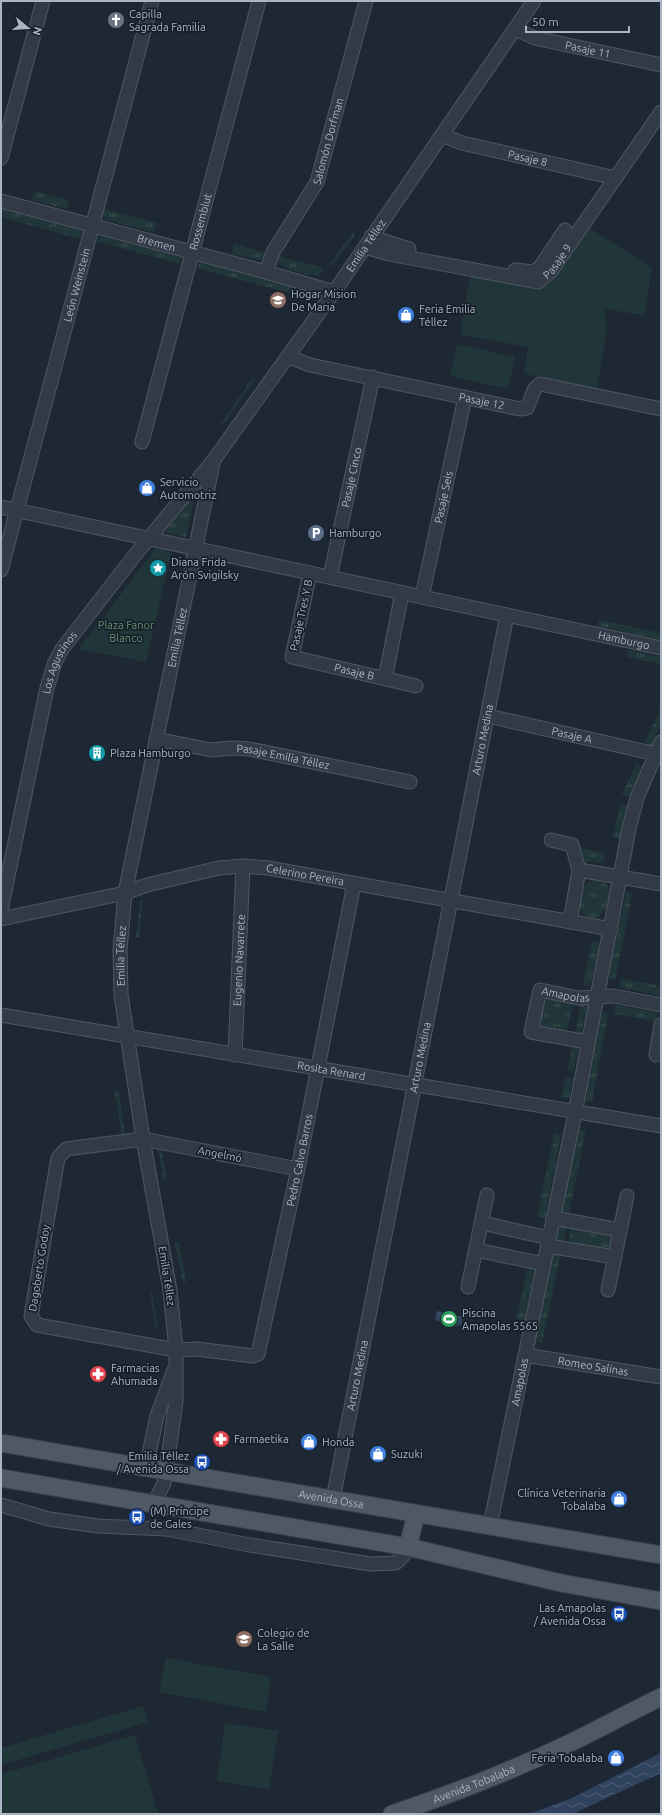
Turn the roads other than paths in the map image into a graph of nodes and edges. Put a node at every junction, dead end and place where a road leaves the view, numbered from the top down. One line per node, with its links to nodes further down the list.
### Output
1 (43, 1): 10 (street)
2 (152, 1): 13 (street, León Weinstein)
3 (259, 1): 16 (street, Rossemblut)
4 (366, 1): 17 (street, Salomón Dorfman)
5 (534, 1): 6 (street, Emilia Téllez)
6 (515, 29): 7 (street, Pasaje 11); 9 (street, Emilia Téllez)
7 (661, 65)
8 (660, 117): 11 (street, Pasaje 9)
9 (442, 135): 11 (street, Pasaje 8); 15 (street, Emilia Téllez)
10 (1, 158)
11 (615, 178): 15 (street, Pasaje 9)
12 (1, 200): 13 (street, Bremen)
13 (92, 224): 16 (street, Bremen); 26 (street, León Weinstein)
14 (565, 230): 15 (street)
15 (368, 242): 18 (street, Emilia Téllez)
16 (192, 252): 17 (street, Bremen); 23 (street, Rossemblut)
17 (266, 272): 18 (street, Bremen)
18 (334, 292): 19 (street, Emilia Téllez)
19 (289, 357): 20 (street, Pasaje 12); 24 (street, Emilia Téllez)
20 (373, 377): 21 (street, Pasaje 12); 31 (street, Pasaje Cinco)
21 (465, 397): 22 (street, Pasaje 12); 33 (street, Pasaje Seis)
22 (661, 409)
23 (142, 442)
24 (213, 461): 27 (street, Los Agustinos); 28 (street, Emilia Téllez)
25 (1, 507): 26 (street, Hamburgo)
26 (16, 510): 27 (street, Hamburgo); 29 (street, León Weinstein)
27 (149, 539): 28 (street, Hamburgo); 52 (street, Los Agustinos)
28 (196, 549): 30 (street, Hamburgo); 40 (street, Emilia Téllez)
29 (1, 570)
30 (310, 573): 31 (street, Hamburgo); 36 (street, Pasaje Tres Y B)
31 (330, 577): 32 (street, Hamburgo)
32 (402, 593): 33 (street, Hamburgo); 37 (street)
33 (422, 597): 34 (street, Hamburgo)
34 (507, 615): 35 (street, Hamburgo); 39 (street, Arturo Medina)
35 (661, 648)
36 (292, 658): 37 (street, Pasaje B)
37 (386, 679): 38 (street, Pasaje B)
38 (416, 686)
39 (488, 716): 42 (street, Pasaje A); 51 (street, Arturo Medina)
40 (156, 739): 43 (street, Pasaje Emilia Téllez); 50 (street, Emilia Téllez)
41 (661, 742): 42 (street, Amapolas)
42 (656, 754): 47 (street, Amapolas)
43 (410, 782)
44 (551, 840): 46 (street)
45 (243, 866): 48 (street, Celerino Pereira); 50 (street, Celerino Pereira); 62 (street, Eugenio Navarrete)
46 (579, 870): 47 (street); 54 (street)
47 (621, 877): 49 (street); 55 (street, Amapolas)
48 (354, 884): 51 (street, Celerino Pereira); 64 (street, Pedro Calvo Barros)
49 (661, 884)
50 (125, 892): 53 (street, Celerino Pereira); 60 (street, Emilia Téllez)
51 (451, 901): 54 (street, Celerino Pereira); 65 (street, Arturo Medina)
52 (1, 910)
53 (1, 919)
54 (570, 922): 55 (street, Celerino Pereira)
55 (611, 929): 56 (street, Amapolas)
56 (597, 997): 57 (street, Amapolas); 61 (street, Amapolas); 61 (street, Amapolas)
57 (661, 1005)
58 (1, 1015): 60 (street, Rosita Renard)
59 (661, 1026): 63 (street)
60 (127, 1036): 62 (street, Rosita Renard); 68 (street, Emilia Téllez)
61 (588, 1042): 66 (street, Amapolas)
62 (235, 1054): 64 (street, Rosita Renard)
63 (656, 1055)
64 (317, 1069): 65 (street, Rosita Renard); 69 (street, Pedro Calvo Barros)
65 (415, 1085): 66 (street, Rosita Renard); 89 (street, Arturo Medina)
66 (575, 1112): 67 (street, Rosita Renard); 72 (street, Amapolas)
67 (661, 1126)
68 (143, 1139): 69 (street, Angelmó); 81 (street, Emilia Téllez); 81 (street, Dagoberto Godoy)
69 (298, 1169): 81 (street, Pedro Calvo Barros)
70 (488, 1195): 73 (street)
71 (627, 1196): 74 (street)
72 (553, 1218): 74 (street); 75 (street, Amapolas)
73 (482, 1223): 75 (street); 76 (street)
74 (620, 1230): 77 (street)
75 (548, 1242): 77 (street); 78 (street, Amapolas)
76 (476, 1250): 78 (street); 79 (street)
77 (615, 1257): 80 (street)
78 (544, 1264): 82 (street, Amapolas)
79 (468, 1287)
80 (608, 1290)
81 (176, 1350): 83 (street, Emilia Téllez)
82 (525, 1355): 84 (street, Romeo Salinas); 93 (street, Amapolas)
83 (175, 1368): 86 (street, Emilia Téllez); 87 (street, Emilia Téllez)
84 (661, 1377)
85 (1, 1444): 86 (main road, Avenida Ossa)
86 (146, 1468): 87 (main road, Avenida Ossa)
87 (166, 1472): 89 (main road, Avenida Ossa); 91 (street, Emilia Téllez)
88 (1, 1478): 91 (main road)
89 (333, 1499): 92 (main road, Avenida Ossa)
90 (1, 1505): 94 (street)
91 (153, 1505): 94 (main road)
92 (416, 1514): 93 (main road, Avenida Ossa); 94 (main road)
93 (490, 1526): 95 (main road, Avenida Ossa)
94 (408, 1547): 96 (main road)
95 (661, 1556)
96 (661, 1601)
97 (661, 1697): 98 (main road, Avenida Tobalaba)
98 (392, 1814)

